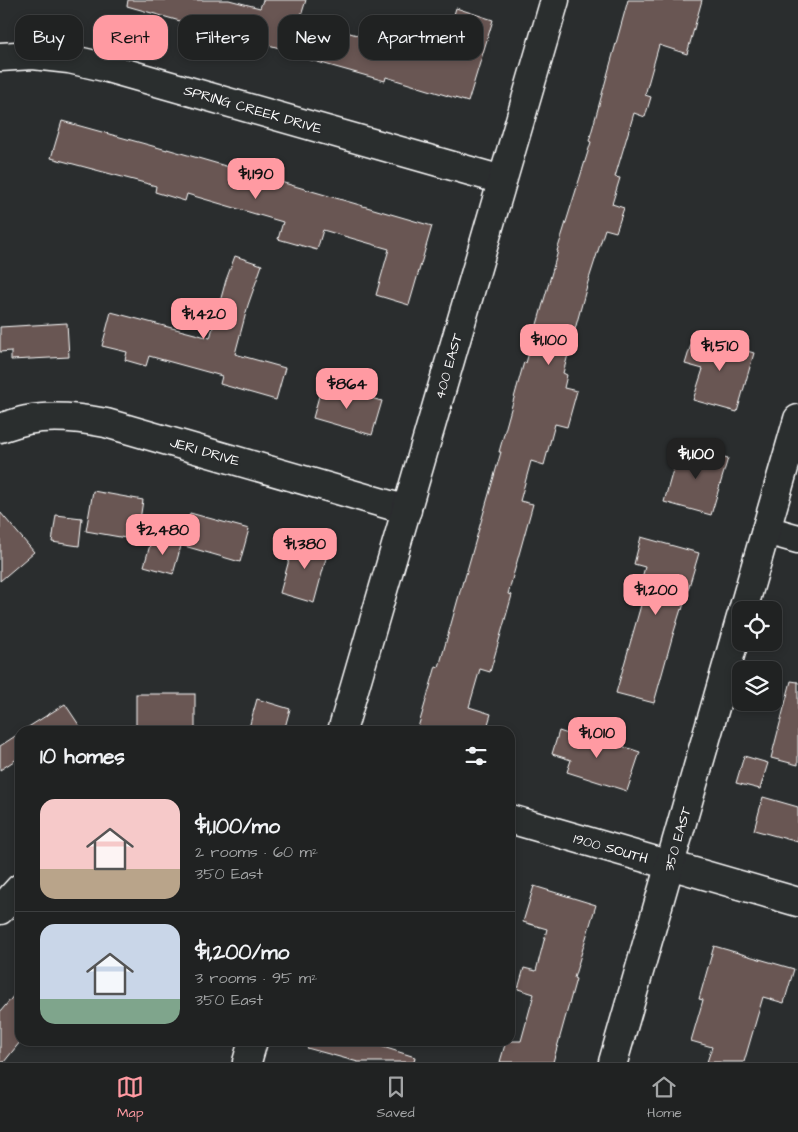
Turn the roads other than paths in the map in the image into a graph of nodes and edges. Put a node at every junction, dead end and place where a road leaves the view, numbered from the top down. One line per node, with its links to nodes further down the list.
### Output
1 (555, 0): 3 (street, 400 EAST)
2 (0, 57): 3 (street, SPRING CREEK DRIVE)
3 (502, 180): 6 (street, 400 EAST)
4 (798, 419): 7 (street)
5 (0, 428): 6 (street, JERI DRIVE)
6 (407, 510): 11 (street, 400 EAST)
7 (766, 530): 8 (street); 9 (street)
8 (798, 539)
9 (746, 601)
10 (732, 648): 13 (street, 350 EAST)
11 (343, 726)
12 (515, 820): 13 (street, 1900 SOUTH)
13 (670, 865): 15 (street, 1900 SOUTH); 19 (street, 350 EAST)
14 (15, 894): 16 (street)
15 (798, 902)
16 (0, 910)
17 (252, 1046): 18 (street)
18 (247, 1062)
19 (613, 1062)

